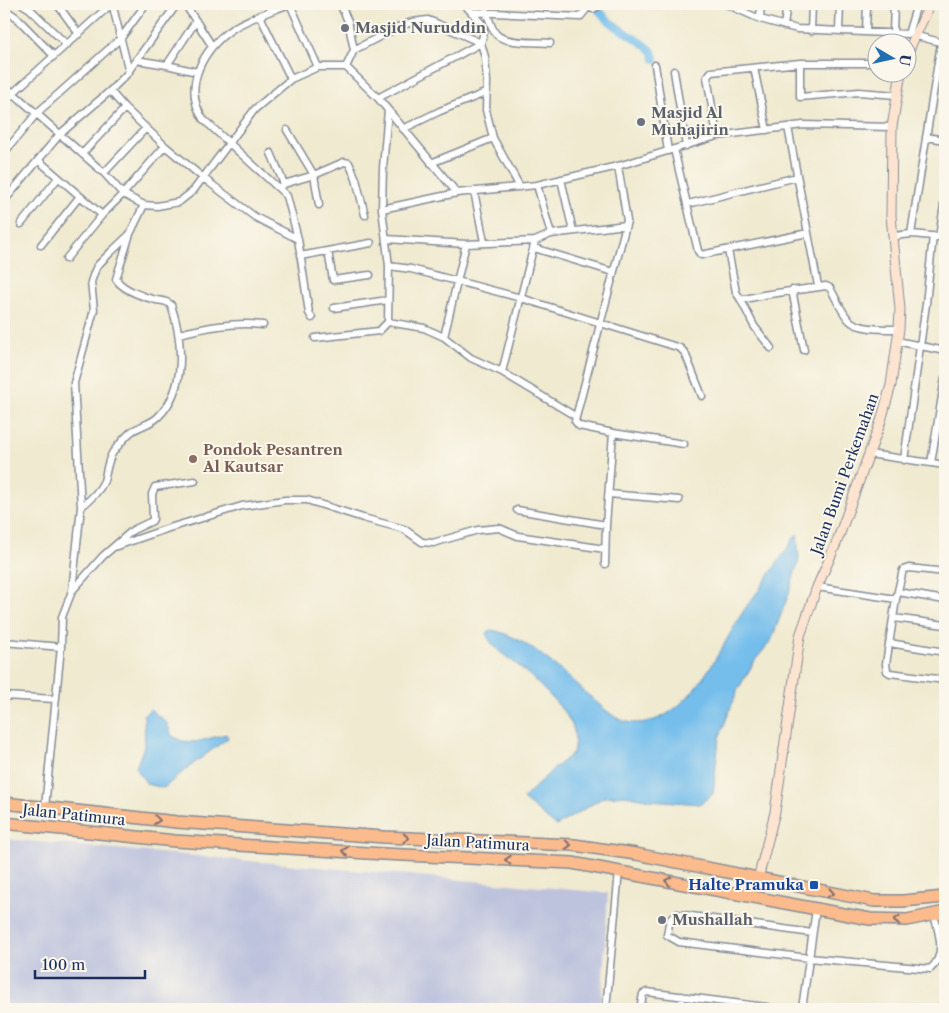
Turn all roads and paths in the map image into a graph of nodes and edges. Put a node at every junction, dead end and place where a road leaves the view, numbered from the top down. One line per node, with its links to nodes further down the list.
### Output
1 (22, 4): 41 (street)
2 (57, 4): 35 (street)
3 (146, 4): 37 (street)
4 (177, 4): 45 (street)
5 (185, 4): 26 (street)
6 (289, 4): 24 (street); 50 (street)
7 (340, 4): 43 (street)
8 (464, 4): 23 (street)
9 (602, 4): 19 (street)
10 (726, 4): 20 (street)
11 (761, 4): 25 (street)
12 (787, 4): 27 (street)
13 (812, 4): 28 (street)
14 (840, 4): 29 (street)
15 (867, 4): 30 (street)
16 (894, 4): 32 (street)
17 (917, 4): 33 (street)
18 (930, 4): 34 (street)
19 (588, 5): 22 (street)
20 (735, 6): 25 (street)
21 (4, 9): 44 (street)
22 (486, 11): 23 (street); 39 (street)
23 (472, 12): 38 (street)
24 (260, 16): 42 (street); 56 (street)
25 (760, 19): 27 (street)
26 (196, 21): 42 (street); 48 (street)
27 (784, 26): 28 (street)
28 (811, 31): 29 (street)
29 (839, 31): 30 (street)
30 (866, 31): 31 (street)
31 (880, 32)
32 (893, 32)
33 (912, 32)
34 (913, 32)
35 (79, 34): 37 (street); 41 (street)
36 (916, 36): 40 (street)
37 (121, 38): 53 (street); 67 (street)
38 (481, 43): 43 (street); 61 (street); 63 (street)
39 (550, 43)
40 (943, 43): 76 (street)
41 (67, 45): 44 (street)
42 (212, 46): 55 (street)
43 (354, 50): 51 (street)
44 (54, 56): 60 (street)
45 (136, 60): 48 (street); 53 (street)
46 (800, 63): 47 (street); 52 (street); 62 (street)
47 (866, 63)
48 (167, 65): 55 (street)
49 (654, 65): 82 (street)
50 (318, 67): 51 (street); 56 (street)
51 (346, 67): 63 (street)
52 (754, 68): 73 (street); 75 (street)
53 (130, 69): 59 (street)
54 (674, 71): 81 (street)
55 (197, 72): 79 (street)
56 (290, 79): 79 (street)
57 (899, 82): 62 (street, Jalan Bumi Perkemahan)
58 (4, 85): 60 (street)
59 (110, 91): 65 (street); 74 (street)
60 (13, 93): 64 (street); 67 (street)
61 (485, 93): 71 (street); 77 (street)
62 (896, 95): 69 (street, Jalan Bumi Perkemahan)
63 (378, 98): 66 (street)
64 (4, 104)
65 (125, 108): 70 (street); 85 (street)
66 (388, 110): 71 (street); 108 (street)
67 (37, 114): 74 (street); 83 (street)
68 (788, 127): 69 (street); 73 (street); 92 (street)
69 (892, 127): 118 (street, Jalan Bumi Perkemahan)
70 (146, 128): 80 (street); 89 (street)
71 (403, 129): 87 (street)
72 (288, 130): 90 (street)
73 (767, 130): 75 (street)
74 (60, 134): 85 (street); 86 (street)
75 (717, 136): 81 (street)
76 (926, 137): 78 (street); 117 (street)
77 (493, 138): 87 (street); 97 (street)
78 (945, 140)
79 (228, 142): 91 (street); 98 (street)
80 (165, 146): 91 (street); 101 (street)
81 (686, 146): 82 (street)
82 (671, 150): 88 (street); 105 (street)
83 (4, 153)
84 (271, 153): 95 (street)
85 (82, 154): 89 (street)
86 (38, 160): 93 (street); 104 (street)
87 (431, 163): 100 (street)
88 (618, 166): 94 (street); 112 (street)
89 (104, 173): 101 (street)
90 (314, 174): 95 (street); 106 (street); 110 (street)
91 (202, 177): 107 (street); 120 (street)
92 (797, 177): 105 (street); 114 (street)
93 (58, 178): 102 (street); 111 (street)
94 (560, 179): 96 (street); 113 (street)
95 (284, 184): 98 (street)
96 (537, 185): 97 (street); 116 (street)
97 (520, 187): 99 (street)
98 (278, 188): 120 (street)
99 (474, 191): 100 (street); 122 (street)
100 (457, 193): 108 (street)
101 (123, 194): 107 (street); 109 (street)
102 (80, 196): 109 (street); 125 (street)
103 (945, 199): 119 (street)
104 (4, 201)
105 (688, 204): 127 (street)
106 (319, 205)
107 (144, 206): 115 (street)
108 (382, 209): 121 (street)
109 (102, 215): 130 (street)
110 (364, 215)
111 (21, 224)
112 (626, 226): 113 (street); 132 (street)
113 (573, 231): 116 (street)
114 (808, 233): 127 (street); 135 (street)
115 (130, 234): 146 (street); 167 (street)
116 (551, 234): 126 (street)
117 (911, 234): 118 (street); 119 (street)
118 (893, 237): 145 (street, Jalan Bumi Perkemahan)
119 (939, 237): 150 (street)
120 (298, 239): 129 (street)
121 (386, 239): 124 (street); 131 (street)
122 (484, 242): 124 (street); 126 (street)
123 (371, 243): 128 (street)
124 (466, 244): 134 (street)
125 (41, 245)
126 (534, 245): 132 (street); 137 (street)
127 (728, 250): 139 (street)
128 (328, 251): 129 (street); 133 (street)
129 (300, 256): 141 (street)
130 (66, 260)
131 (388, 266): 134 (street); 138 (street)
132 (613, 272): 143 (street)
133 (370, 275)
134 (457, 281): 137 (street); 147 (street)
135 (818, 286): 136 (street); 145 (street)
136 (792, 290): 139 (street); 152 (street)
137 (521, 298): 143 (street); 154 (street)
138 (388, 300): 140 (street); 142 (street)
139 (741, 300): 151 (street)
140 (334, 308)
141 (312, 318)
142 (388, 322): 147 (street); 148 (street)
143 (600, 322): 156 (street); 157 (street)
144 (263, 325): 146 (street)
145 (899, 329): 149 (street, Jalan Bumi Perkemahan)
146 (179, 334): 167 (street)
147 (444, 337): 154 (street)
148 (316, 338)
149 (898, 341): 150 (street); 160 (street, Jalan Bumi Perkemahan)
150 (920, 346): 153 (street); 161 (street)
151 (771, 348)
152 (804, 350)
153 (945, 351)
154 (502, 372): 157 (street)
155 (945, 378): 162 (street)
156 (702, 396)
157 (576, 416): 158 (street)
158 (613, 433): 159 (street); 165 (street)
159 (684, 444)
160 (869, 454): 161 (street); 174 (street, Jalan Bumi Perkemahan)
161 (904, 460): 162 (street)
162 (931, 463): 163 (street)
163 (945, 465)
164 (195, 481): 170 (street)
165 (609, 494): 166 (street); 169 (street)
166 (679, 500)
167 (81, 507): 175 (street)
168 (517, 510): 169 (street)
169 (606, 525): 171 (street)
170 (114, 547): 171 (street); 175 (street)
171 (606, 549): 172 (street)
172 (605, 564)
173 (945, 572): 176 (street)
174 (817, 587): 176 (street); 191 (street, Jalan Bumi Perkemahan)
175 (72, 591): 182 (street)
176 (897, 595): 177 (street); 178 (street)
177 (945, 600)
178 (894, 618): 179 (street); 181 (street)
179 (945, 625)
180 (4, 642): 182 (street)
181 (889, 643): 183 (street); 184 (street)
182 (61, 647): 186 (street)
183 (945, 652)
184 (945, 680)
185 (4, 696): 186 (street)
186 (55, 699): 188 (street)
187 (4, 803): 188 (highway, Jalan Patimura)
188 (45, 807): 191 (highway, Jalan Patimura, one-way to 191)
189 (4, 823): 190 (highway, Jalan Patimura, one-way to 189)
190 (619, 871): 193 (highway, Jalan Patimura, one-way to 190); 200 (street)
191 (758, 878): 192 (highway, Jalan Patimura, one-way to 192)
192 (945, 897)
193 (816, 909): 194 (highway, Jalan Patimura, one-way to 193); 195 (street)
194 (940, 914): 196 (street)
195 (812, 933): 196 (street); 196 (street)
196 (809, 958): 205 (street)
197 (682, 996): 198 (street); 201 (street); 202 (street)
198 (718, 1001): 199 (street); 203 (street)
199 (752, 1007): 204 (street)
200 (606, 1009)
201 (640, 1009)
202 (681, 1009)
203 (717, 1009)
204 (781, 1009)
205 (802, 1009)

